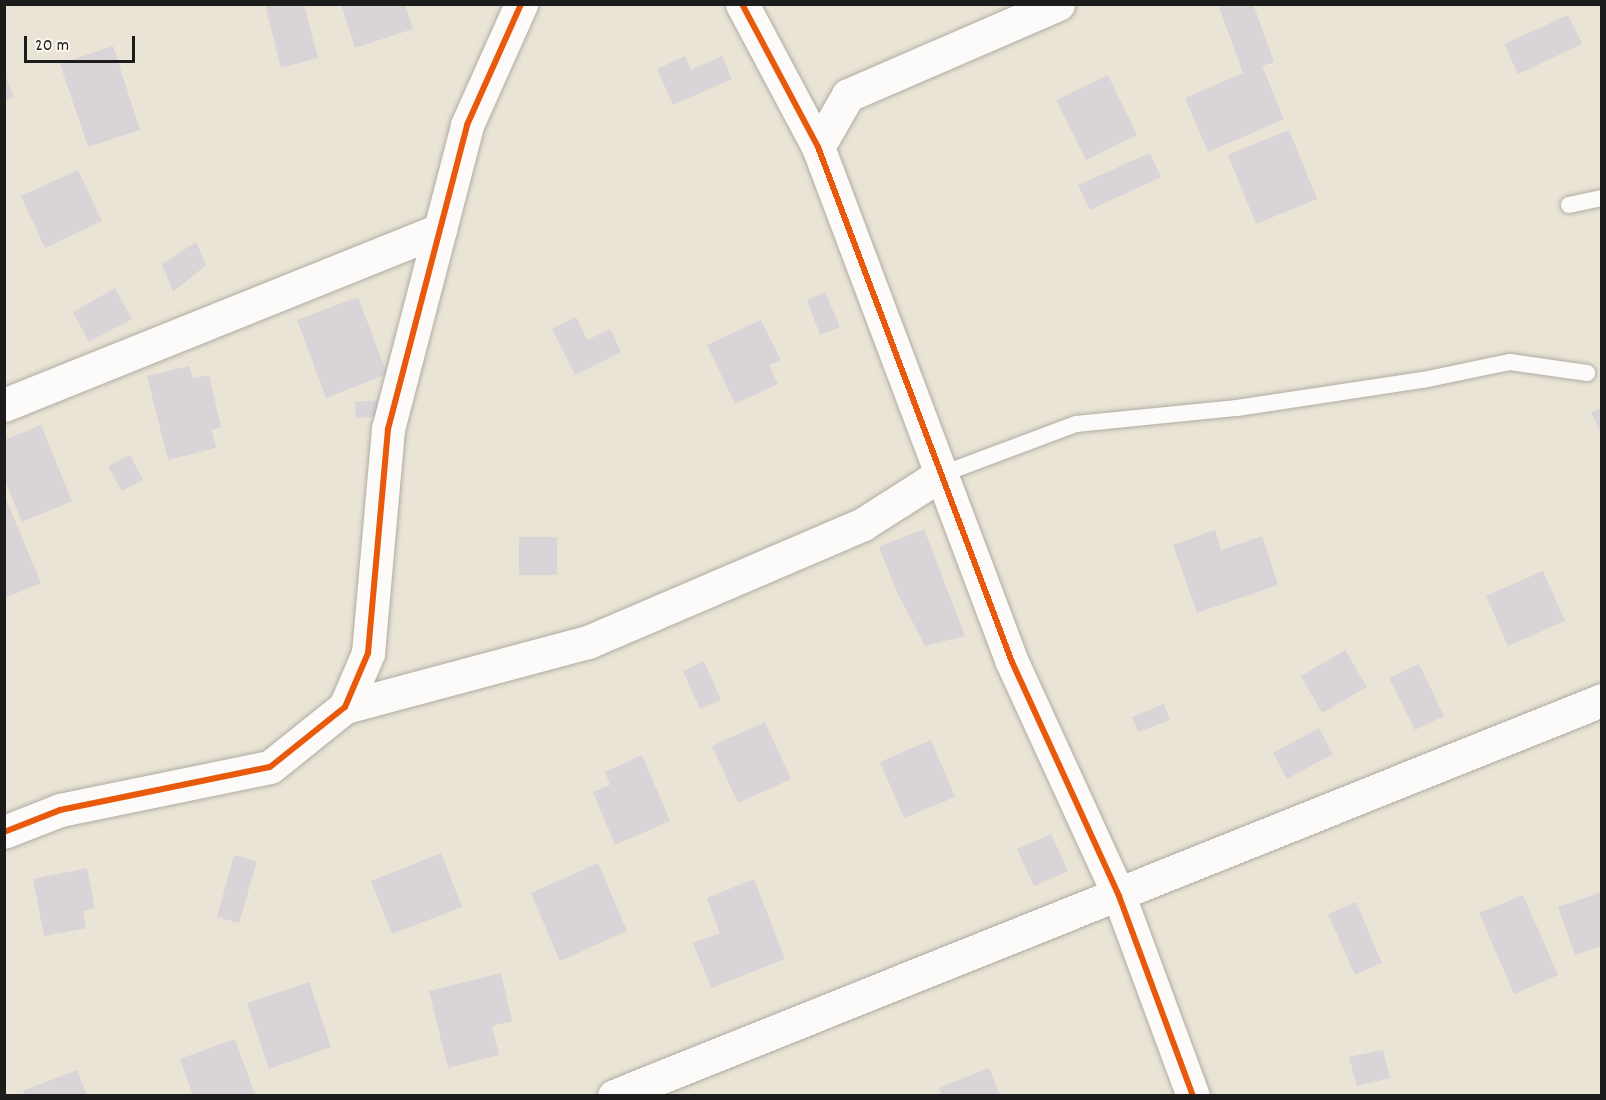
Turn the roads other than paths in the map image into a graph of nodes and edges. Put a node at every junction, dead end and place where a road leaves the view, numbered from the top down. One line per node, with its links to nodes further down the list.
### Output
1 (521, 4): 7 (street)
2 (742, 4): 4 (street)
3 (1058, 4): 4 (street)
4 (818, 147): 10 (street)
5 (1602, 198): 6 (lane)
6 (1569, 205)
7 (440, 230): 9 (street); 12 (street)
8 (1587, 373): 10 (lane)
9 (4, 405)
10 (940, 475): 12 (street); 14 (street)
11 (1602, 700): 14 (street)
12 (345, 707): 13 (street)
13 (4, 832)
14 (1119, 896): 15 (street); 16 (street)
15 (614, 1095)
16 (1192, 1095)

